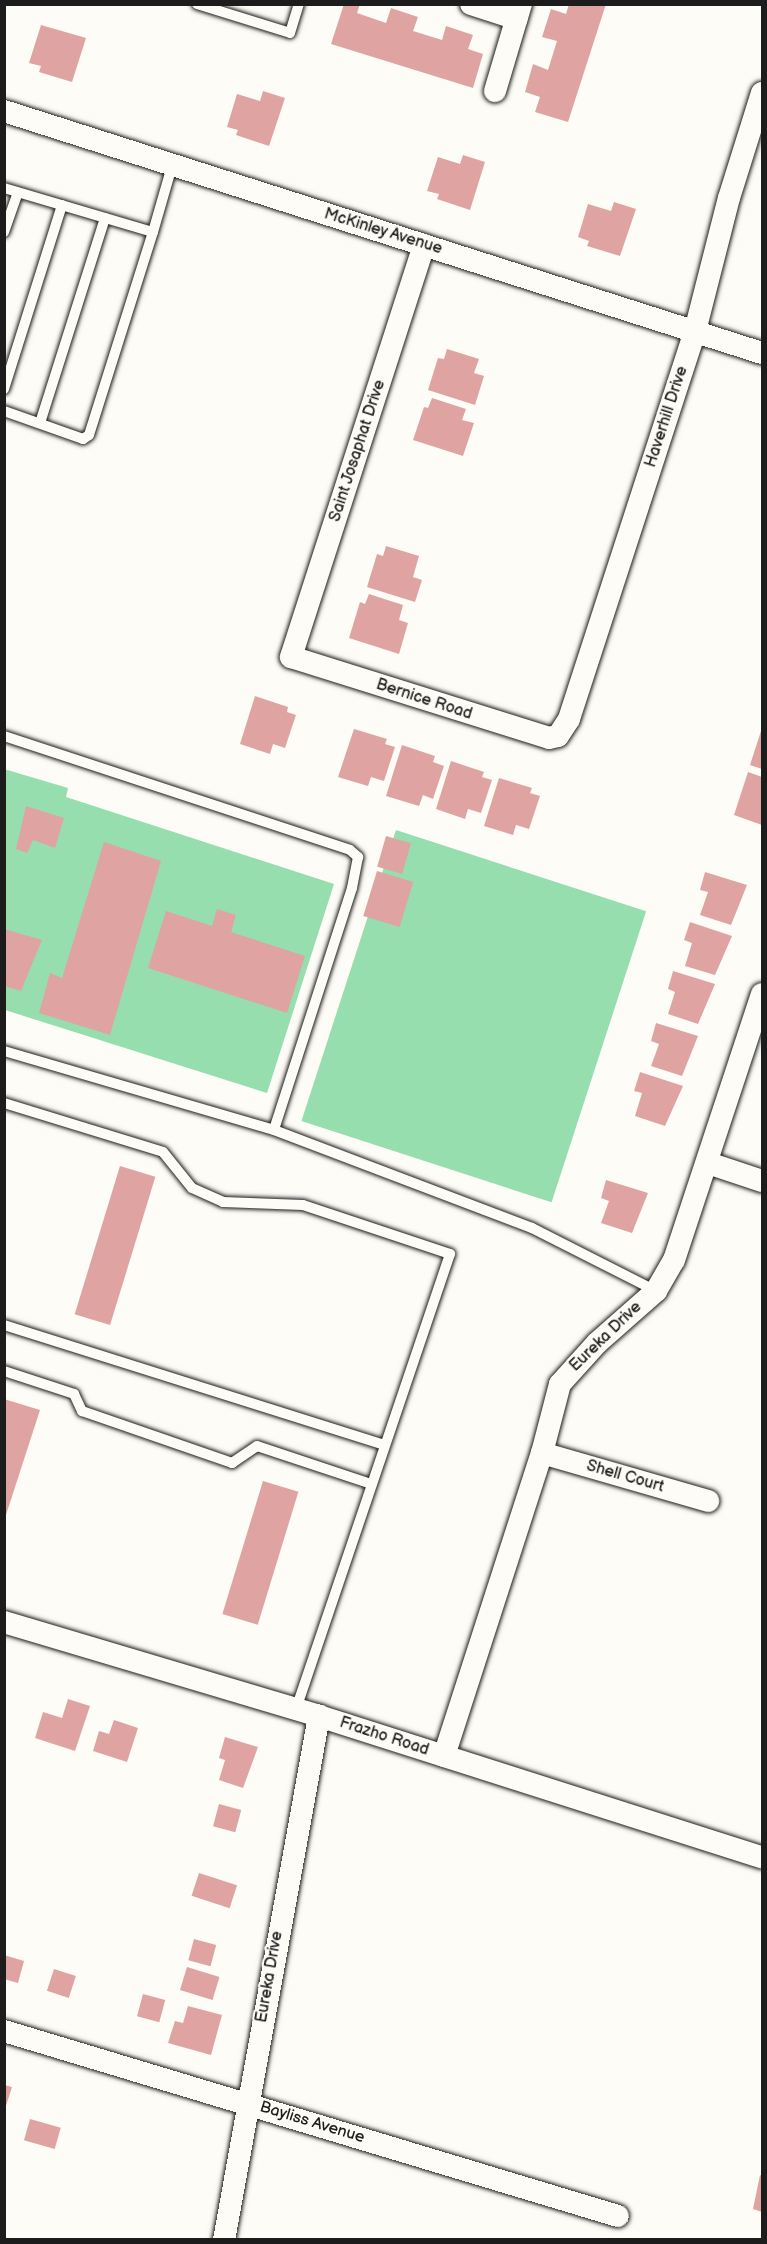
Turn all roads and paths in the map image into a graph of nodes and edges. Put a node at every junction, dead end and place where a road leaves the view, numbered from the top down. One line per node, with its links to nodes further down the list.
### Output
1 (197, 4): 2 (lane)
2 (299, 4)
3 (471, 4): 4 (street)
4 (519, 12): 5 (street)
5 (495, 91)
6 (762, 93): 16 (street, Haverhill Drive)
7 (4, 111): 8 (street, McKinley Avenue)
8 (172, 166): 14 (lane); 15 (street, McKinley Avenue)
9 (4, 188): 10 (lane)
10 (18, 192): 11 (lane); 13 (lane)
11 (62, 205): 12 (lane); 18 (lane)
12 (105, 218): 14 (lane); 20 (lane)
13 (4, 232)
14 (153, 232): 20 (lane)
15 (424, 245): 16 (street, McKinley Avenue); 21 (street, Saint Josaphat Drive)
16 (695, 331): 17 (street, McKinley Avenue); 23 (street, Haverhill Drive)
17 (762, 352)
18 (4, 389)
19 (4, 411): 20 (lane)
20 (40, 423)
21 (291, 657): 23 (street, Bernice Road)
22 (4, 736): 27 (lane)
23 (558, 736)
24 (762, 994): 28 (street, Eureka Drive)
25 (4, 1050): 27 (lane)
26 (4, 1103): 33 (lane)
27 (274, 1130): 30 (lane)
28 (708, 1163): 29 (street); 30 (street, Eureka Drive)
29 (762, 1181)
30 (656, 1291): 34 (street, Eureka Drive)
31 (4, 1325): 33 (lane)
32 (4, 1371): 35 (lane)
33 (385, 1445): 35 (lane)
34 (543, 1453): 36 (street, Shell Court); 40 (street, Eureka Drive)
35 (371, 1484): 38 (lane)
36 (708, 1501)
37 (4, 1622): 38 (street, Frazho Road)
38 (296, 1709): 39 (street, Frazho Road)
39 (319, 1716): 40 (street, Frazho Road); 43 (street, Eureka Drive)
40 (444, 1756): 41 (street, Frazho Road)
41 (762, 1857)
42 (4, 2031): 43 (street, Bayliss Avenue)
43 (247, 2104): 44 (street, Bayliss Avenue); 45 (street, Eureka Drive)
44 (618, 2216)
45 (224, 2240)

